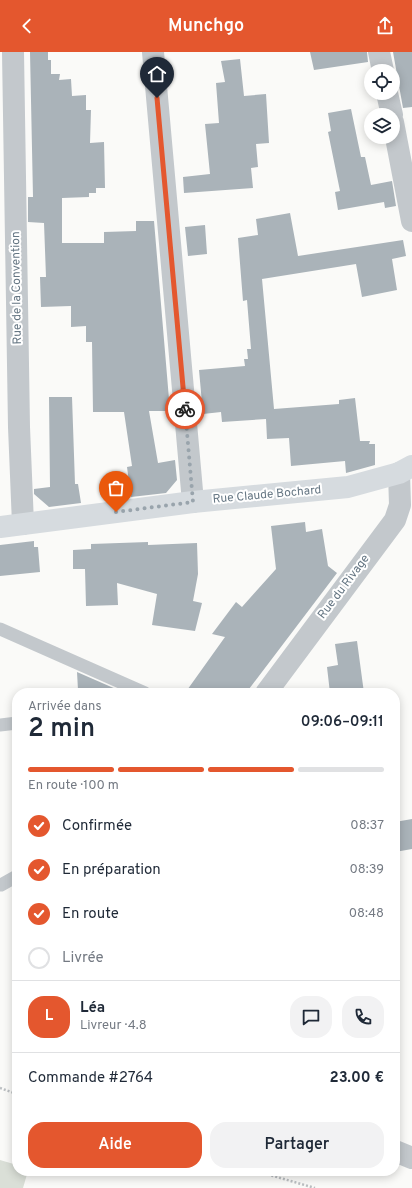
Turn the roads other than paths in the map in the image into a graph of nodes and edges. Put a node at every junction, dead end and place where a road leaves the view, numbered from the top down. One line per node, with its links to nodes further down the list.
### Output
1 (13, 52): 9 (street, Rue de la Convention)
2 (153, 52): 8 (street)
3 (380, 52): 4 (street)
4 (382, 64)
5 (397, 144): 6 (street)
6 (412, 221)
7 (406, 470): 8 (main road, Rue Claude Bochard); 13 (street, Rue du Rivage)
8 (193, 502): 9 (main road, Rue Claude Bochard)
9 (23, 524): 10 (main road, Rue Claude Bochard)
10 (0, 527)
11 (0, 629): 12 (lane)
12 (134, 688)
13 (270, 688)
14 (12, 724): 15 (lane)
15 (0, 725)
16 (12, 879): 17 (lane)
17 (1, 885)
18 (400, 1153): 19 (street)
19 (412, 1158)

